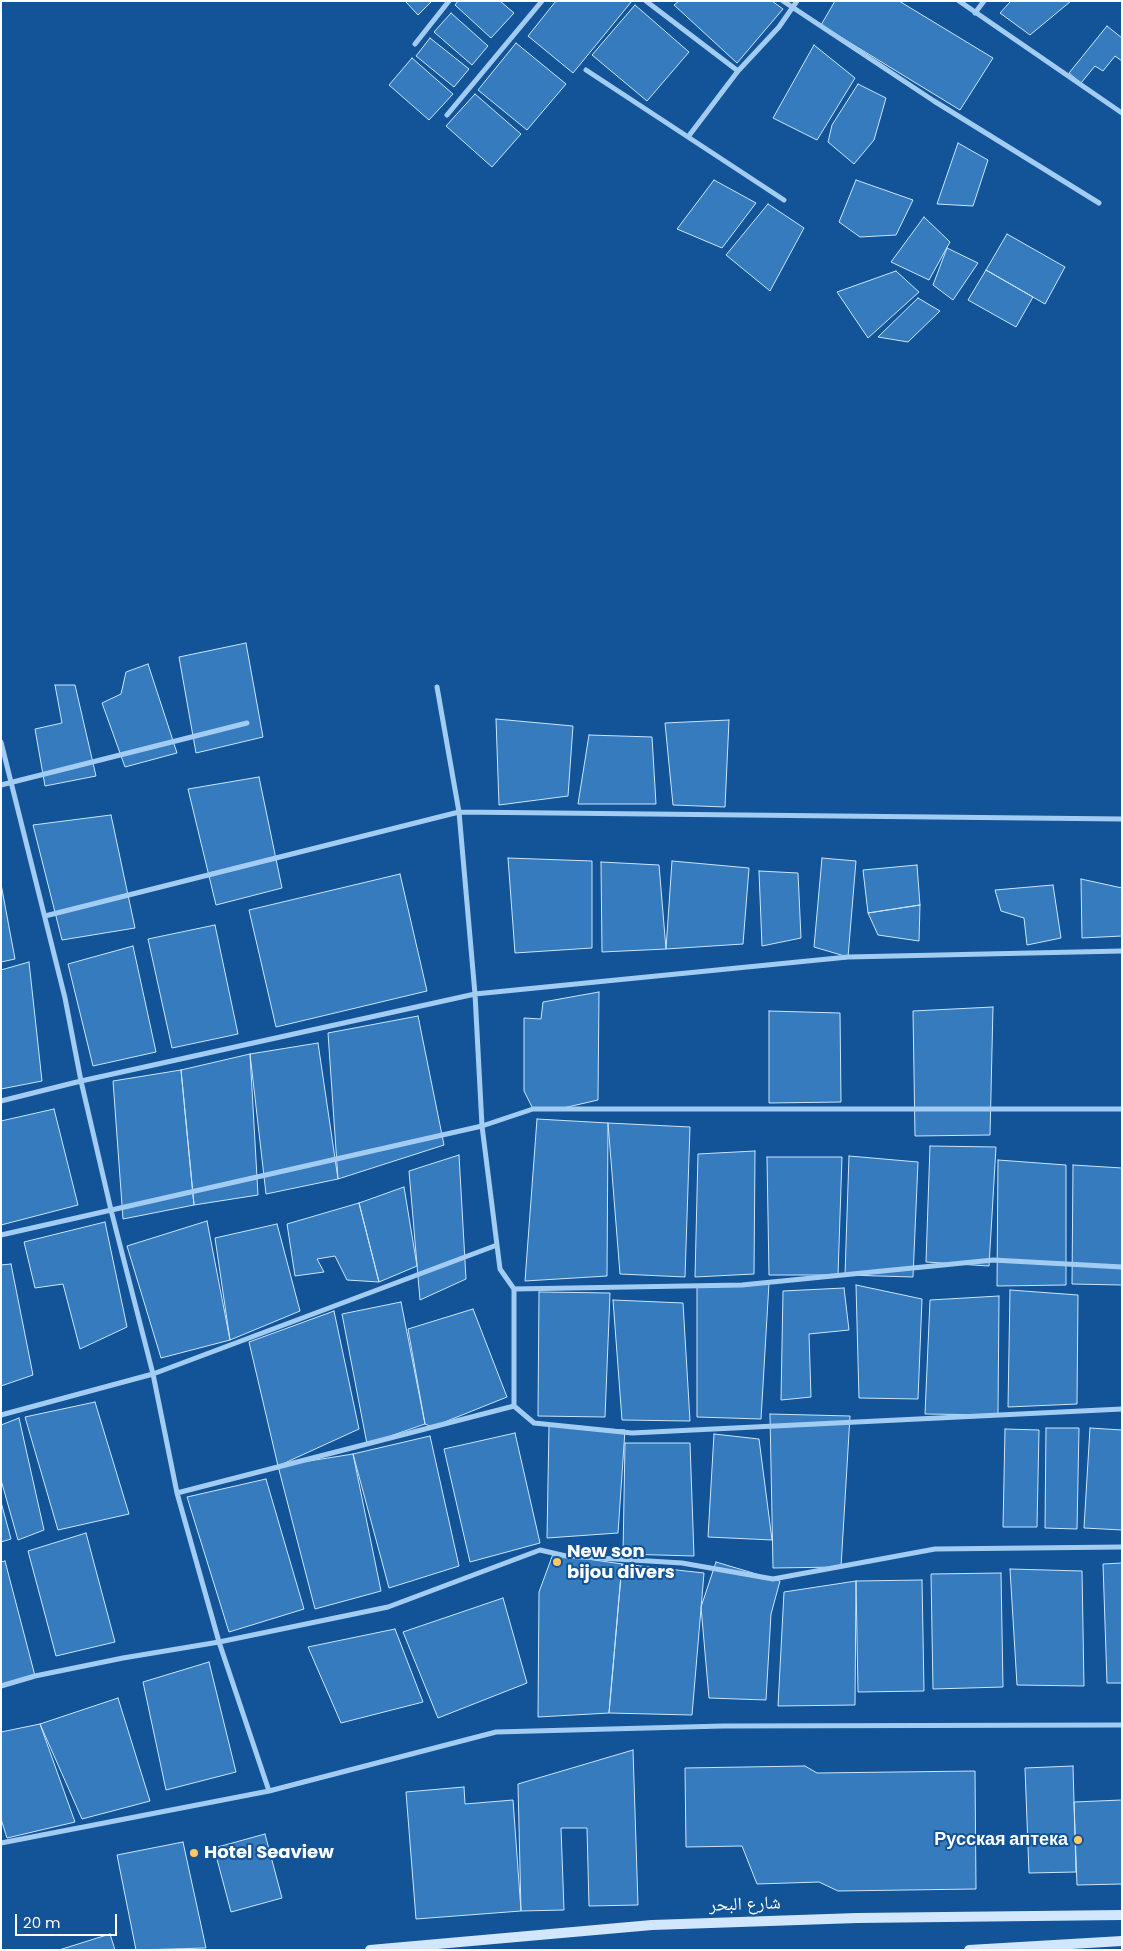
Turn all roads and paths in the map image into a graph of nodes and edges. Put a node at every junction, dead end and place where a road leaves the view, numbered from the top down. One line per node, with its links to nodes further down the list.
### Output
1 (449, 1): 10 (street)
2 (542, 1): 14 (street)
3 (646, 1): 12 (street)
4 (783, 1): 8 (street)
5 (797, 1): 8 (street)
6 (959, 1): 9 (street)
7 (984, 1): 9 (street)
8 (792, 8): 12 (street); 17 (street)
9 (975, 13): 13 (street)
10 (415, 44)
11 (586, 70): 15 (street)
12 (738, 71): 15 (street)
13 (1122, 113)
14 (447, 115)
15 (688, 137): 16 (street)
16 (784, 200)
17 (1099, 203)
18 (437, 687): 23 (street)
19 (247, 723): 21 (street)
20 (1, 742): 21 (street)
21 (11, 782): 22 (street); 25 (street)
22 (1, 785)
23 (459, 812): 24 (street); 25 (street); 27 (street)
24 (1122, 819)
25 (45, 916): 28 (street)
26 (1122, 951): 27 (street)
27 (475, 994): 28 (street); 31 (street)
28 (81, 1081): 29 (street); 32 (street)
29 (1, 1101)
30 (1122, 1109): 31 (street)
31 (482, 1126): 32 (street); 34 (street)
32 (111, 1210): 33 (street); 37 (street)
33 (1, 1235)
34 (497, 1245): 36 (street); 37 (street)
35 (1122, 1266): 36 (street)
36 (514, 1289): 38 (street)
37 (153, 1374): 40 (street); 41 (street)
38 (514, 1406): 39 (street); 41 (street)
39 (1122, 1409)
40 (1, 1415)
41 (177, 1493): 43 (street)
42 (1122, 1547): 43 (street)
43 (219, 1642): 44 (street); 46 (street)
44 (1, 1686)
45 (1122, 1725): 46 (street)
46 (268, 1791): 47 (street)
47 (1, 1843)
48 (1122, 1915): 50 (main road, شارع البحر)
49 (1122, 1941): 51 (main road)
50 (370, 1950)
51 (969, 1950)

